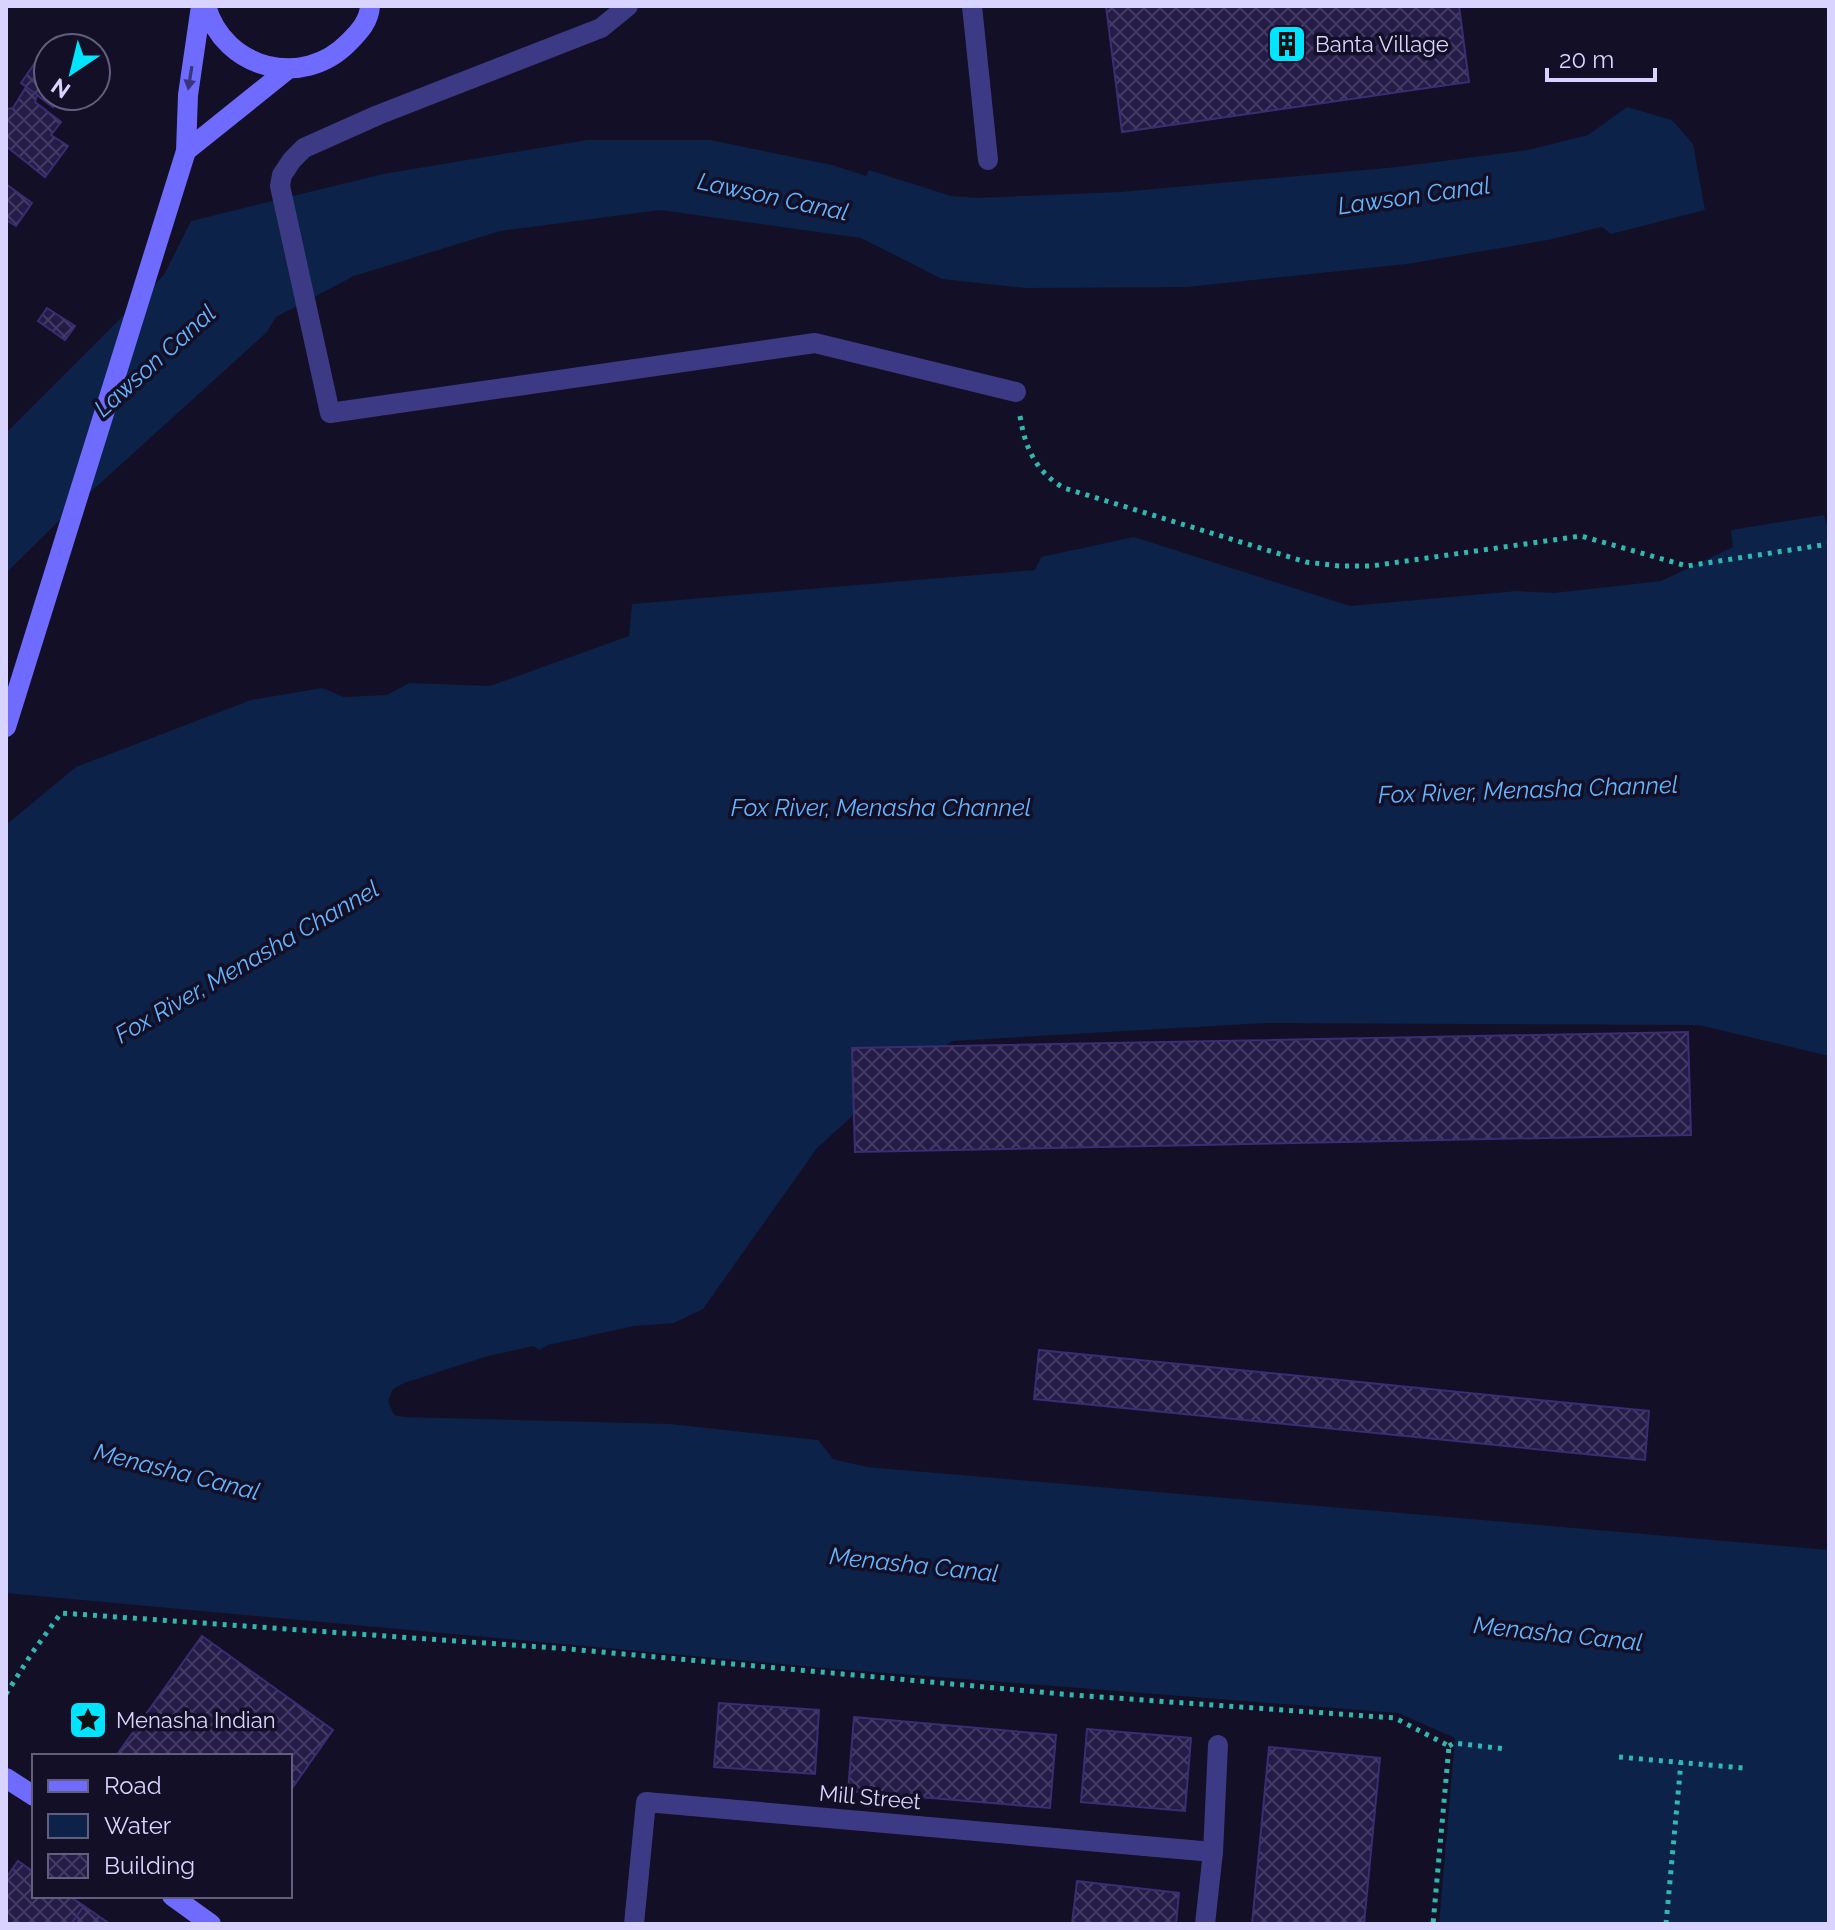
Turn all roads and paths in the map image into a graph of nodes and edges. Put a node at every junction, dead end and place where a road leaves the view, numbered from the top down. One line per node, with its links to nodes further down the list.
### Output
1 (204, 6): 6 (main road); 7 (main road, one-way to 7)
2 (388, 6): 5 (main road)
3 (628, 6): 9 (street)
4 (972, 6): 8 (street)
5 (370, 12): 6 (main road)
6 (287, 70): 7 (main road)
7 (186, 151): 11 (main road)
8 (988, 160)
9 (1016, 392): 10 (path)
10 (1829, 544)
11 (6, 727)
12 (6, 1694): 14 (path)
13 (1218, 1745): 21 (street)
14 (1449, 1746): 15 (path); 26 (path)
15 (1506, 1749)
16 (1619, 1757): 17 (path)
17 (1681, 1762): 18 (path); 27 (path)
18 (1743, 1768)
19 (6, 1778): 20 (main road)
20 (32, 1795)
21 (1213, 1852): 24 (street, Mill Street); 25 (street)
22 (175, 1898): 23 (main road)
23 (211, 1924)
24 (634, 1924)
25 (1205, 1924)
26 (1433, 1924)
27 (1666, 1924)

